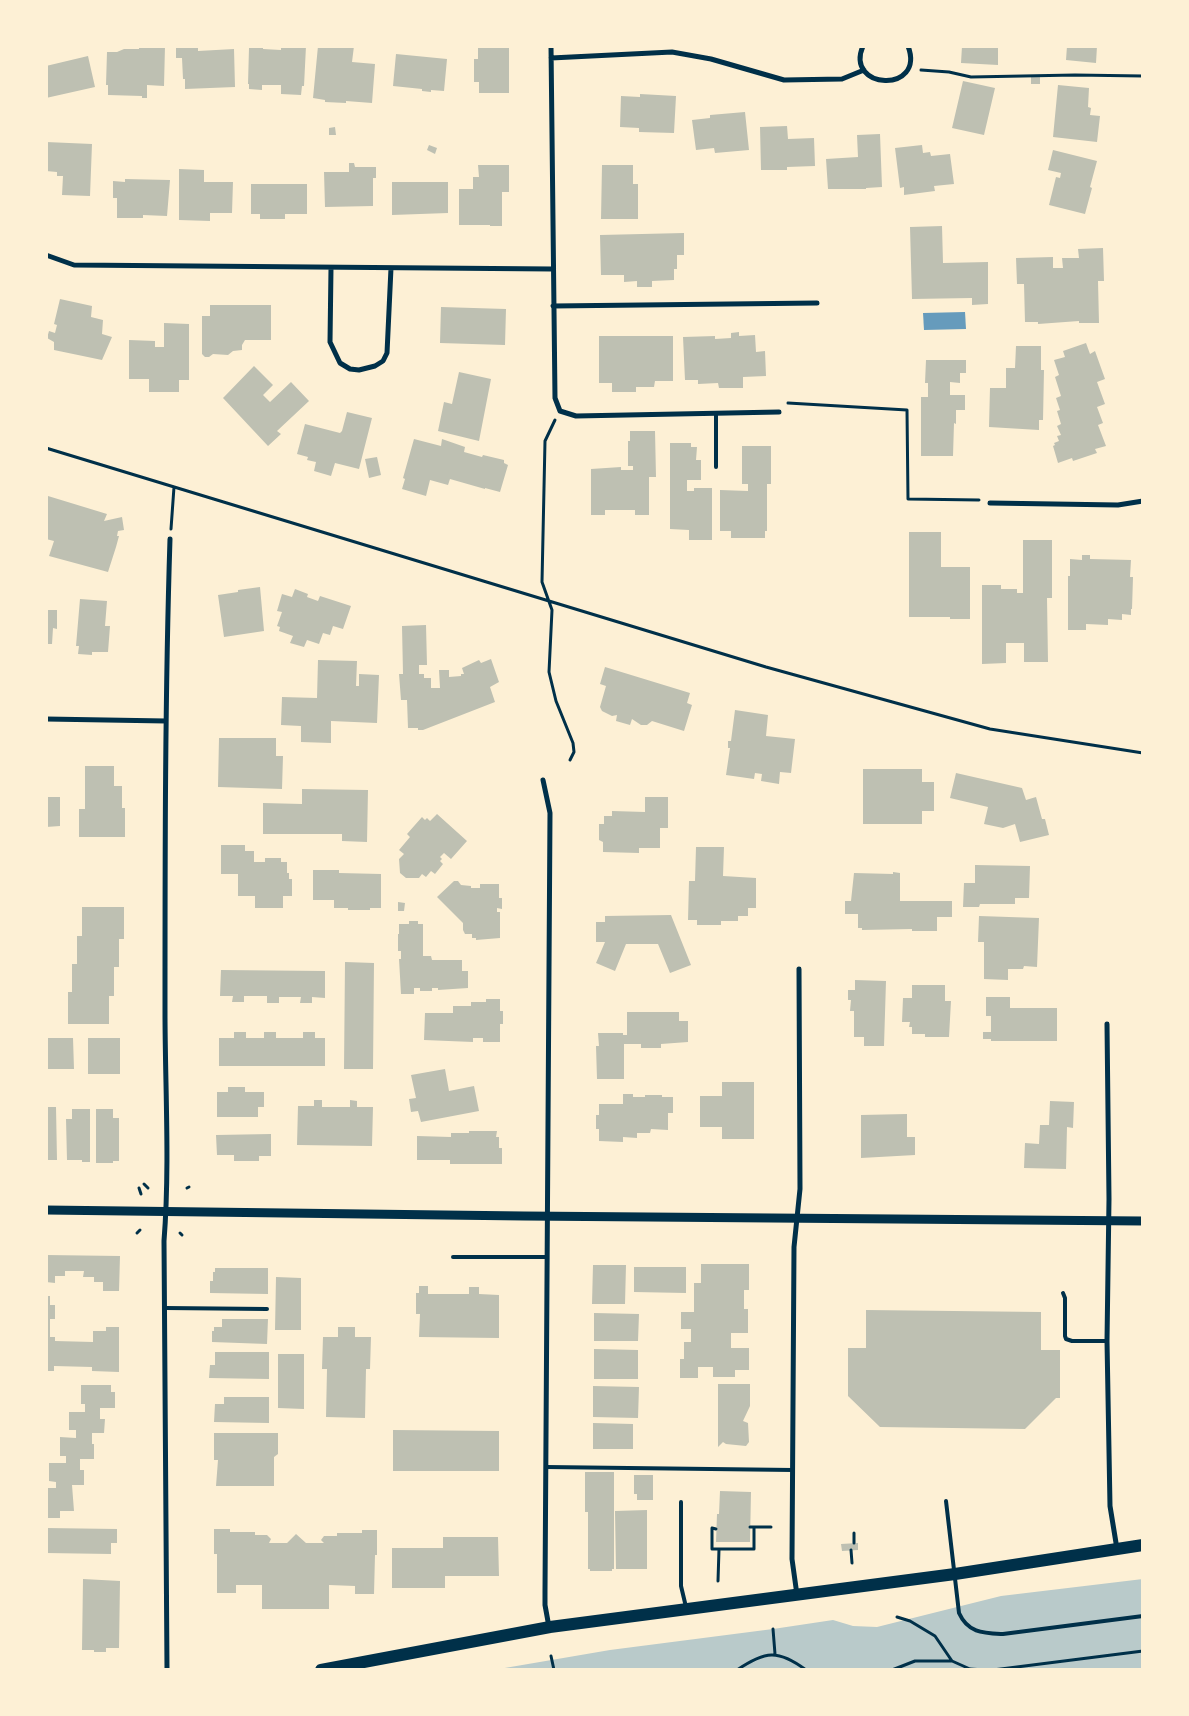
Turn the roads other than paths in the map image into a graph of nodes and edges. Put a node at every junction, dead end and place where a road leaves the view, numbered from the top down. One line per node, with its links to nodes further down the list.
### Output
1 (551, 46): 4 (street)
2 (863, 46): 5 (street)
3 (908, 46): 5 (street)
4 (551, 58): 5 (street); 9 (street)
5 (864, 70)
6 (46, 254): 7 (street)
7 (331, 268): 8 (street); 8 (street)
8 (391, 268): 9 (street)
9 (552, 269): 11 (street)
10 (817, 303): 11 (street)
11 (553, 306): 13 (street)
12 (779, 412): 13 (street)
13 (716, 413): 14 (lane)
14 (716, 467)
15 (1143, 501): 16 (street)
16 (990, 503)
17 (170, 539): 19 (street)
18 (46, 720): 19 (street)
19 (166, 721): 24 (street)
20 (543, 780): 25 (street)
21 (799, 969): 26 (street)
22 (1107, 1024): 27 (street)
23 (46, 1210): 24 (street)
24 (166, 1212): 25 (street); 32 (street)
25 (547, 1216): 26 (street); 30 (street)
26 (797, 1218): 27 (street); 36 (street)
27 (1108, 1220): 28 (street); 34 (street)
28 (1143, 1221)
29 (454, 1257): 30 (lane)
30 (548, 1257): 35 (street)
31 (1063, 1293): 34 (lane)
32 (165, 1308): 33 (lane); 46 (street)
33 (267, 1309)
34 (1107, 1341): 40 (street)
35 (546, 1467): 36 (lane); 45 (street)
36 (793, 1470): 42 (street)
37 (946, 1500): 41 (lane)
38 (681, 1502): 43 (lane)
39 (1143, 1545): 40 (main road)
40 (1117, 1550): 41 (main road)
41 (955, 1574): 42 (main road); 44 (lane)
42 (797, 1596): 43 (main road)
43 (686, 1609): 45 (main road)
44 (1143, 1616)
45 (550, 1627): 47 (main road)
46 (167, 1670)
47 (321, 1670)

